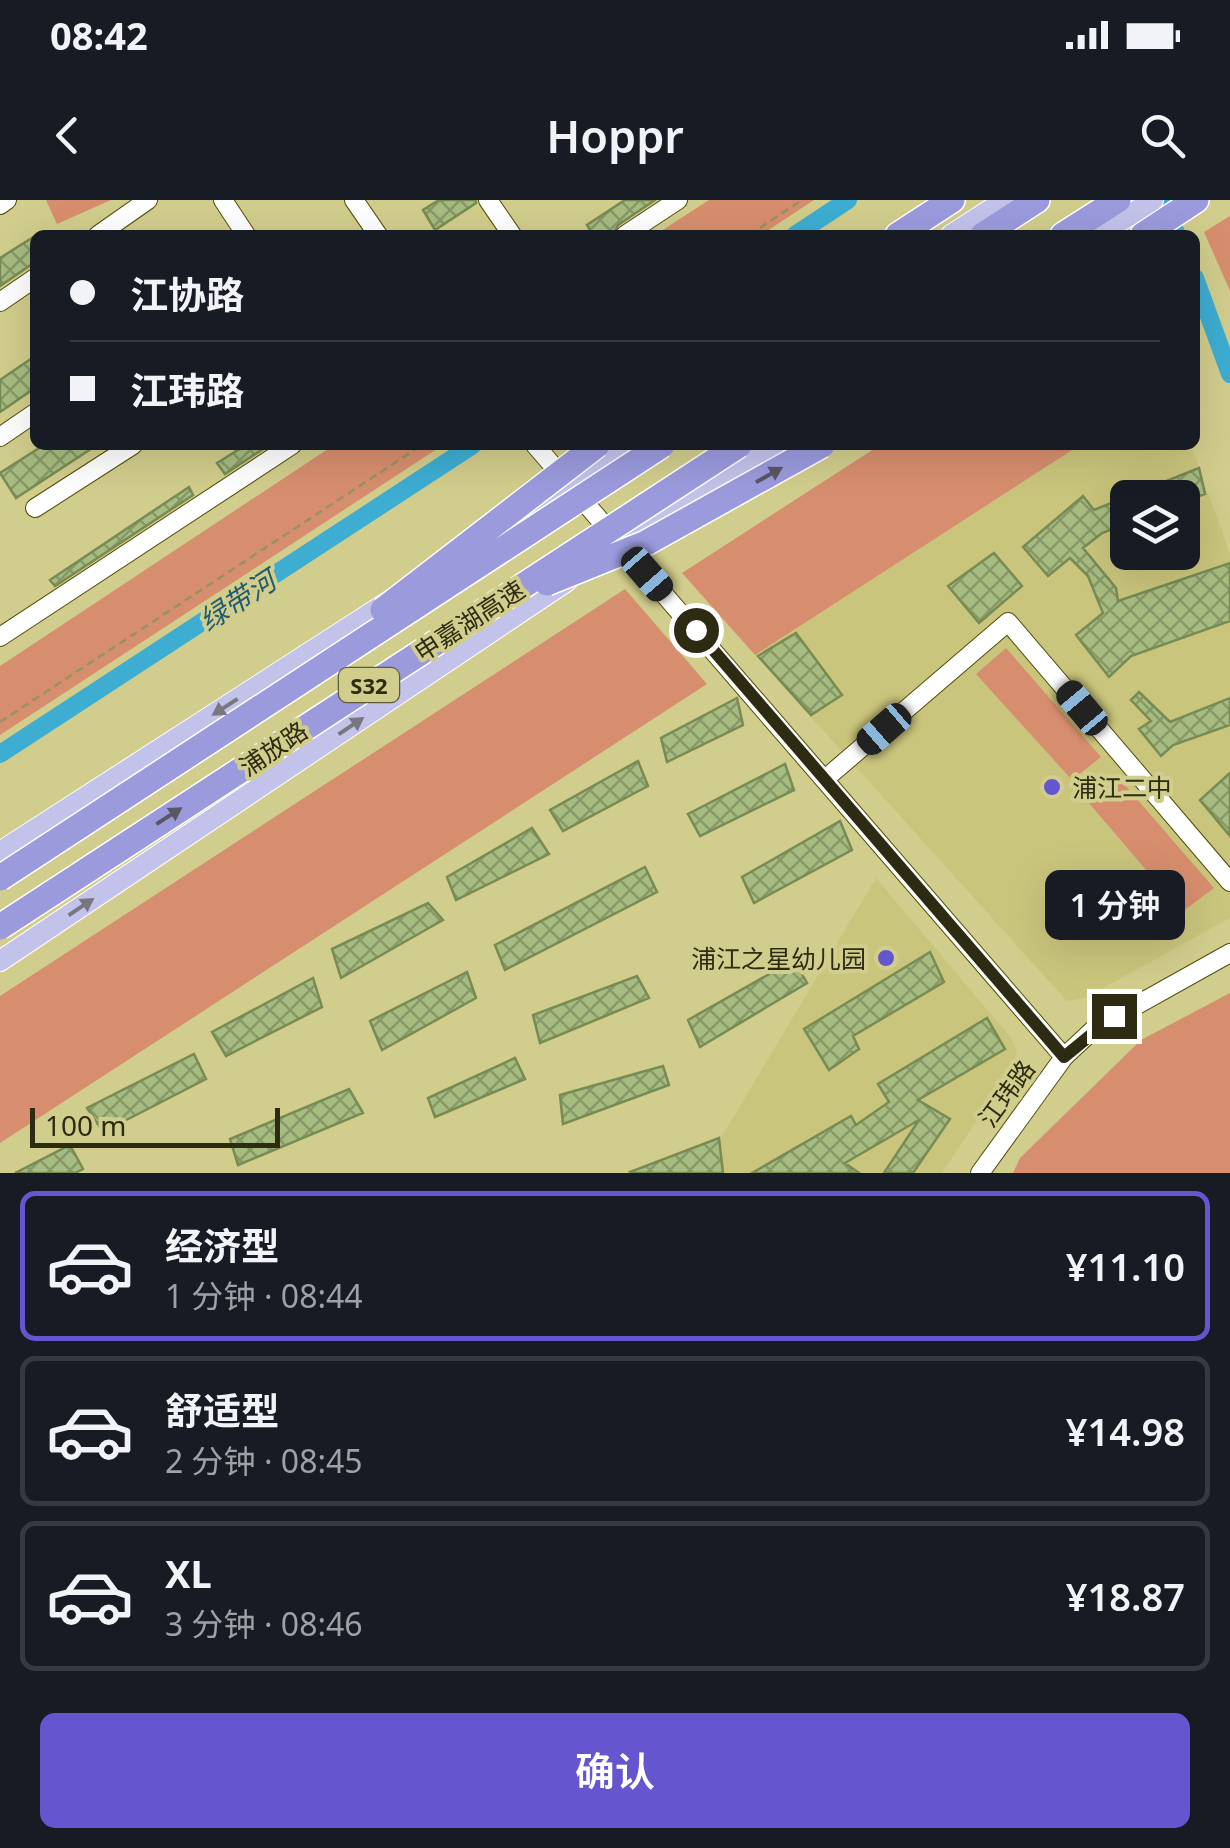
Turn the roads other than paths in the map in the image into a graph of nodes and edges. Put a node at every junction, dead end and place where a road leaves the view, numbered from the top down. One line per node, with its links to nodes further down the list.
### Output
1 (7, 200): 12 (street)
2 (148, 200): 14 (street)
3 (223, 200): 15 (street)
4 (354, 200): 16 (street)
5 (678, 200): 18 (street)
6 (952, 200): 19 (highway)
7 (1005, 200): 20 (main road)
8 (1036, 200): 21 (highway)
9 (1153, 200): 13 (main road)
10 (1196, 200): 13 (highway)
11 (497, 203): 17 (street)
12 (0, 204)
13 (1131, 216): 22 (highway); 23 (main road)
14 (105, 230)
15 (243, 230)
16 (375, 230)
17 (510, 230)
18 (633, 230)
19 (906, 230)
20 (959, 230)
21 (991, 230)
22 (1081, 230)
23 (1107, 230)
24 (30, 281): 25 (street)
25 (0, 302)
26 (30, 417): 27 (street)
27 (0, 437)
28 (124, 450): 38 (street)
29 (284, 450): 41 (street)
30 (539, 450): 37 (street)
31 (590, 450): 42 (highway, bridge)
32 (623, 450): 37 (main road)
33 (654, 450): 42 (highway, 申嘉湖高速 / S32, bridge)
34 (731, 450): 40 (highway, 申嘉湖高速 / S32, bridge)
35 (767, 450): 39 (main road, 浦放路)
36 (813, 450): 40 (highway, one-way to 36, bridge)
37 (569, 486): 39 (street); 44 (main road, one-way to 44)
38 (35, 508)
39 (622, 545): 43 (street); 49 (main road, 浦放路, one-way to 39)
40 (491, 606): 47 (highway, 申嘉湖高速 / S32, one-way to 40, bridge)
41 (0, 637)
42 (302, 680): 45 (highway, 申嘉湖高速 / S32, bridge)
43 (825, 779): 46 (street); 50 (street)
44 (0, 852)
45 (0, 878)
46 (1230, 882)
47 (0, 927)
48 (1230, 953): 50 (street, 江玮路)
49 (0, 962)
50 (1064, 1057): 51 (street, 江玮路)
51 (980, 1173)

